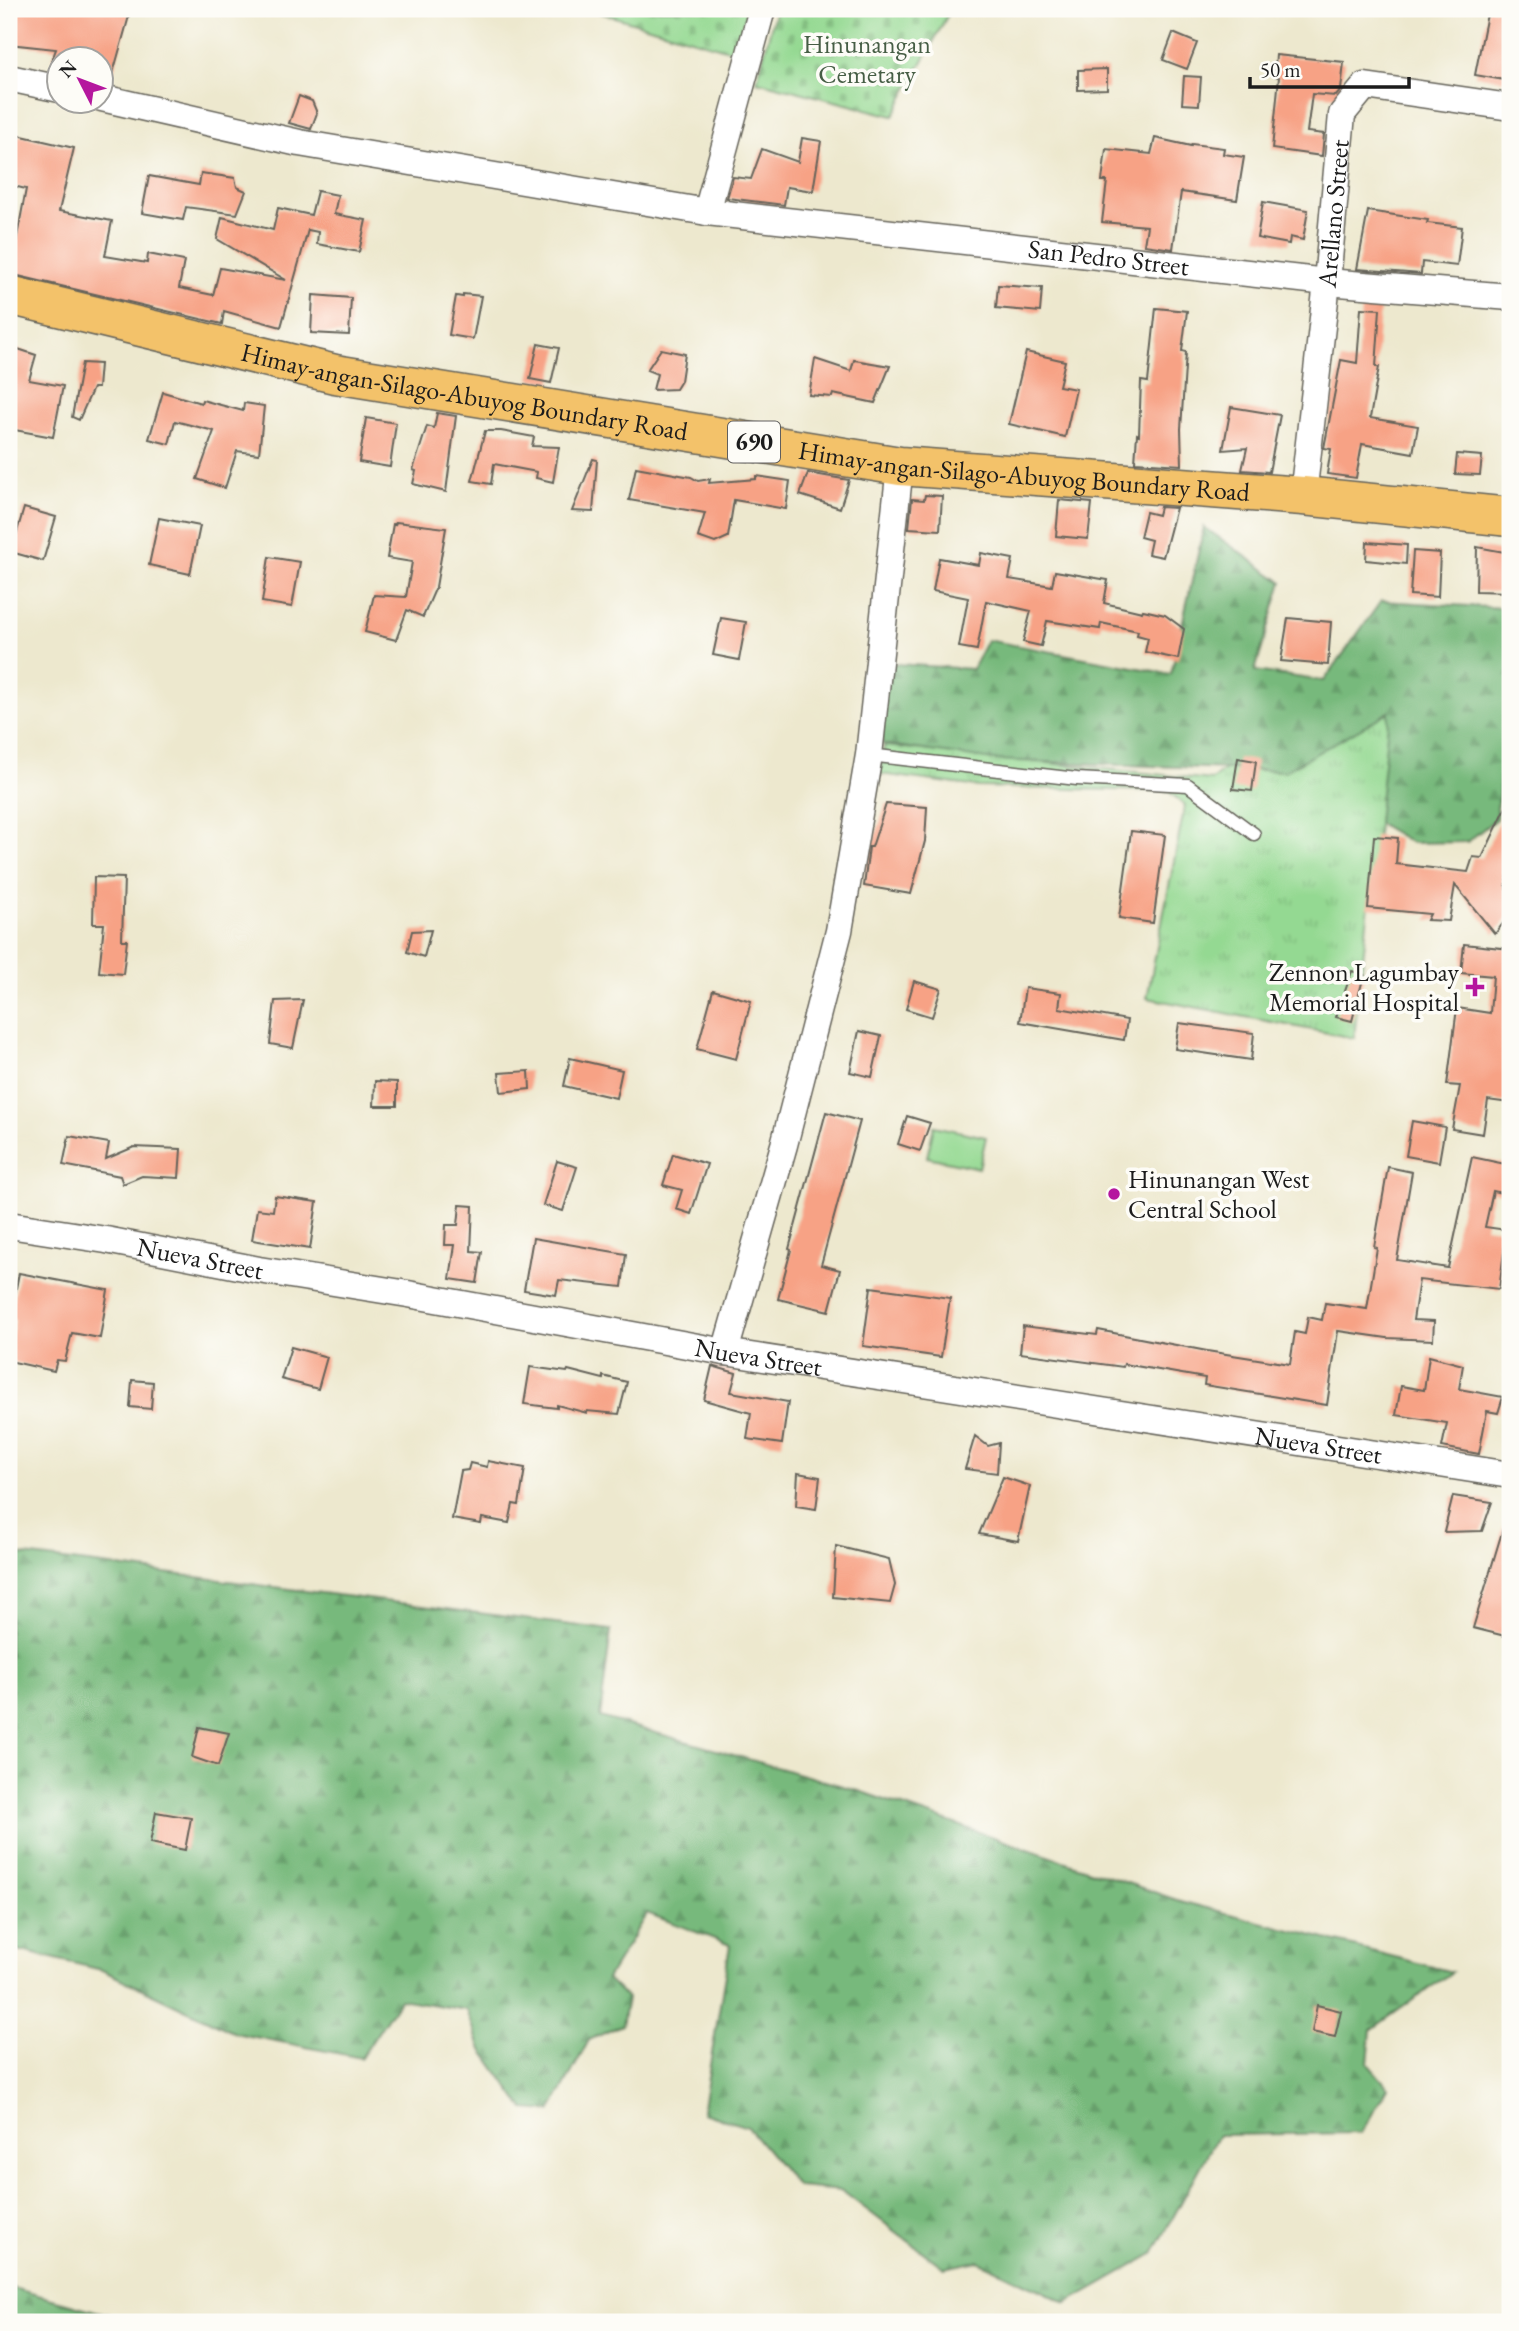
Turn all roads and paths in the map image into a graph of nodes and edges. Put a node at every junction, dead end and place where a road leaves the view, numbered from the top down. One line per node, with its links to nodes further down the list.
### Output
1 (762, 9): 6 (street)
2 (9, 78): 3 (street)
3 (46, 86)
4 (116, 102): 6 (street, San Pedro Street)
5 (1510, 107): 7 (street, Arellano Street)
6 (707, 212): 7 (street, San Pedro Street)
7 (1327, 282): 9 (street, San Pedro Street); 11 (street, Arellano Street)
8 (9, 295): 10 (main road, Himay-angan-Silago-Abuyog Boundary Road / 690)
9 (1510, 297)
10 (900, 466): 11 (main road, Himay-angan-Silago-Abuyog Boundary Road / 690); 13 (street)
11 (1303, 496): 12 (main road, Himay-angan-Silago-Abuyog Boundary Road / 690)
12 (1510, 517)
13 (869, 755): 14 (lane); 16 (street)
14 (1254, 834)
15 (9, 1225): 16 (street, Nueva Street)
16 (724, 1352): 17 (street, Nueva Street)
17 (1510, 1475)

